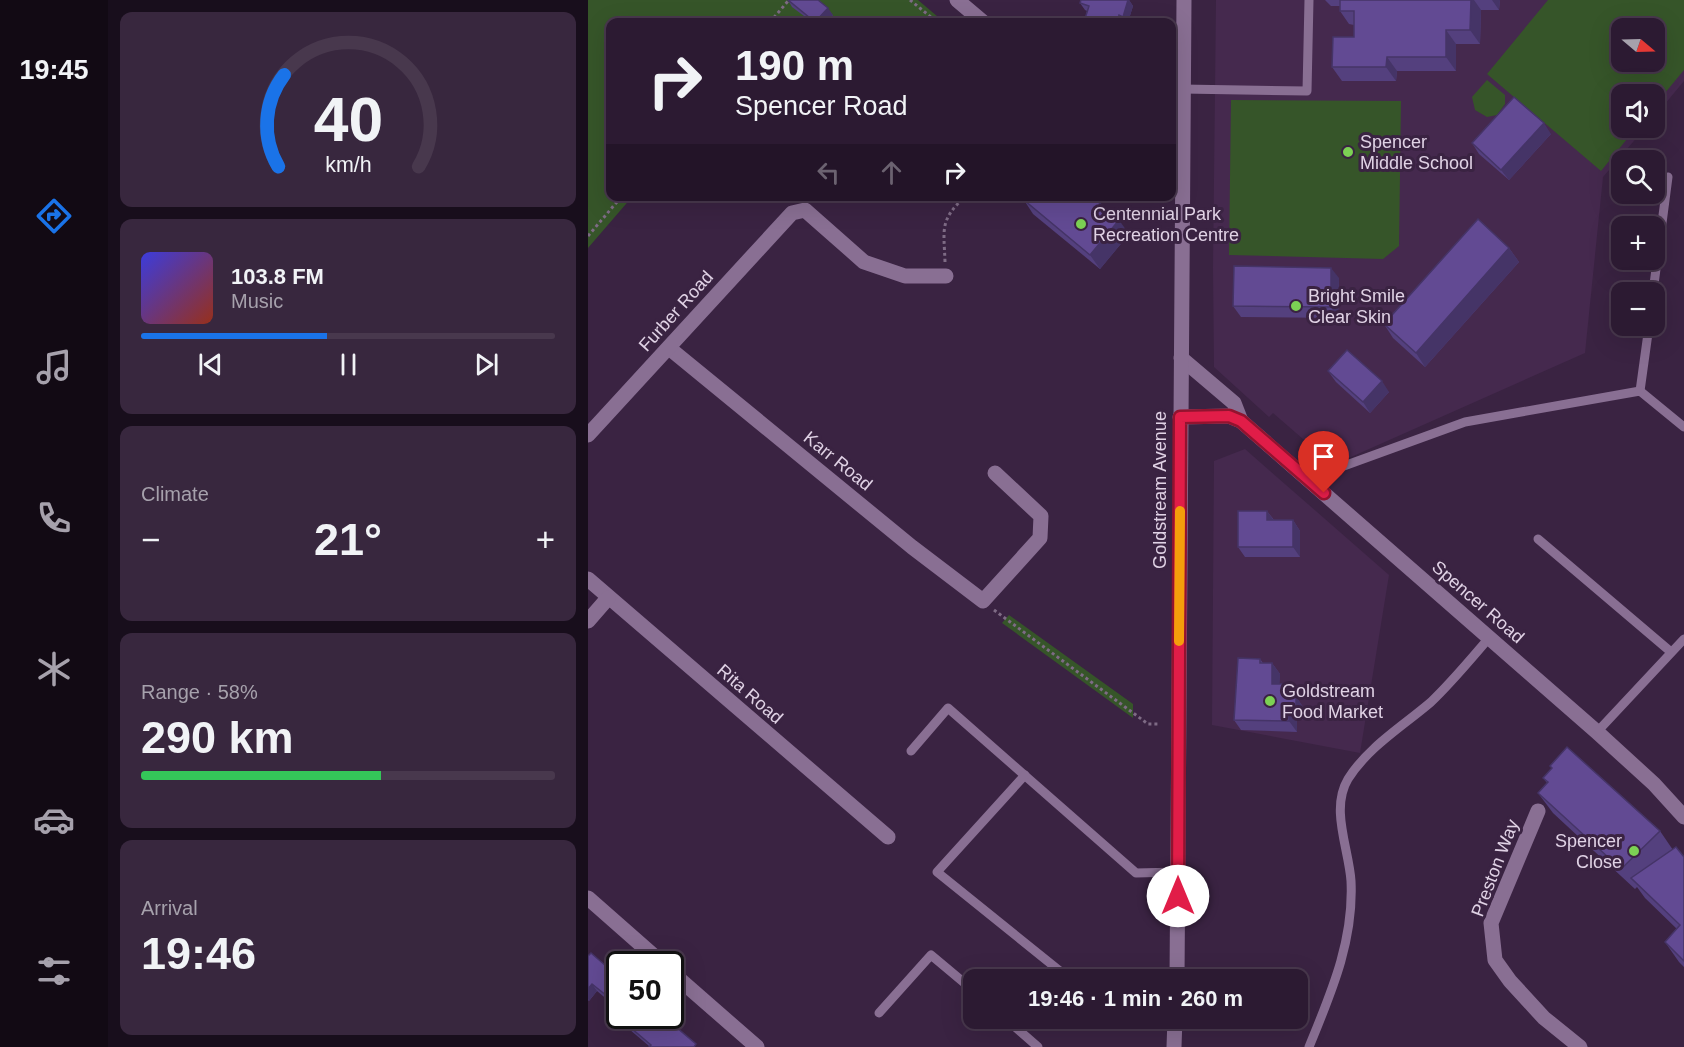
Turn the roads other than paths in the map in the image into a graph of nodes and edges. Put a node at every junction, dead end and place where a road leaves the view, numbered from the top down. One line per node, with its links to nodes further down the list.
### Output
1 (957, 0): 4 (street)
2 (1184, 0): 5 (street, Goldstream Avenue)
3 (1309, 0): 5 (lane)
4 (978, 18)
5 (1182, 89): 6 (street, Goldstream Avenue)
6 (1177, 145): 12 (street, Goldstream Avenue)
7 (1668, 177): 9 (lane)
8 (946, 276): 11 (street, Furber Road)
9 (1654, 282)
10 (1648, 336): 13 (lane)
11 (669, 348): 17 (street, Furber Road); 18 (street, Karr Road)
12 (1181, 358): 14 (street, Goldstream Avenue); 15 (street, Spencer Road)
13 (1640, 391): 16 (lane); 19 (lane)
14 (1180, 417): 15 (street); 33 (street, Goldstream Avenue)
15 (1241, 421): 19 (street, Spencer Road)
16 (1684, 427)
17 (588, 435)
18 (995, 473)
19 (1308, 479): 24 (street, Spencer Road)
20 (1538, 539): 26 (lane)
21 (588, 579): 22 (street, Rita Road)
22 (608, 598): 23 (street); 32 (street, Rita Road)
23 (588, 621)
24 (1489, 638): 27 (street, Spencer Road); 46 (lane)
25 (1684, 639): 26 (lane)
26 (1671, 652): 27 (lane)
27 (1596, 732): 31 (street, Spencer Road)
28 (911, 751): 29 (lane)
29 (1025, 775): 33 (lane); 36 (lane)
30 (1538, 811): 47 (street, Preston Way)
31 (1684, 817)
32 (888, 837)
33 (1178, 872): 37 (street, Goldstream Avenue)
34 (588, 898): 35 (street)
35 (648, 951)
36 (1057, 969)
37 (1177, 969)
38 (963, 982): 40 (lane)
39 (684, 983): 43 (street)
40 (879, 1013)
41 (1018, 1029): 44 (lane)
42 (1175, 1029): 45 (street)
43 (757, 1047)
44 (1038, 1047)
45 (1174, 1047)
46 (1309, 1047)
47 (1580, 1047)

